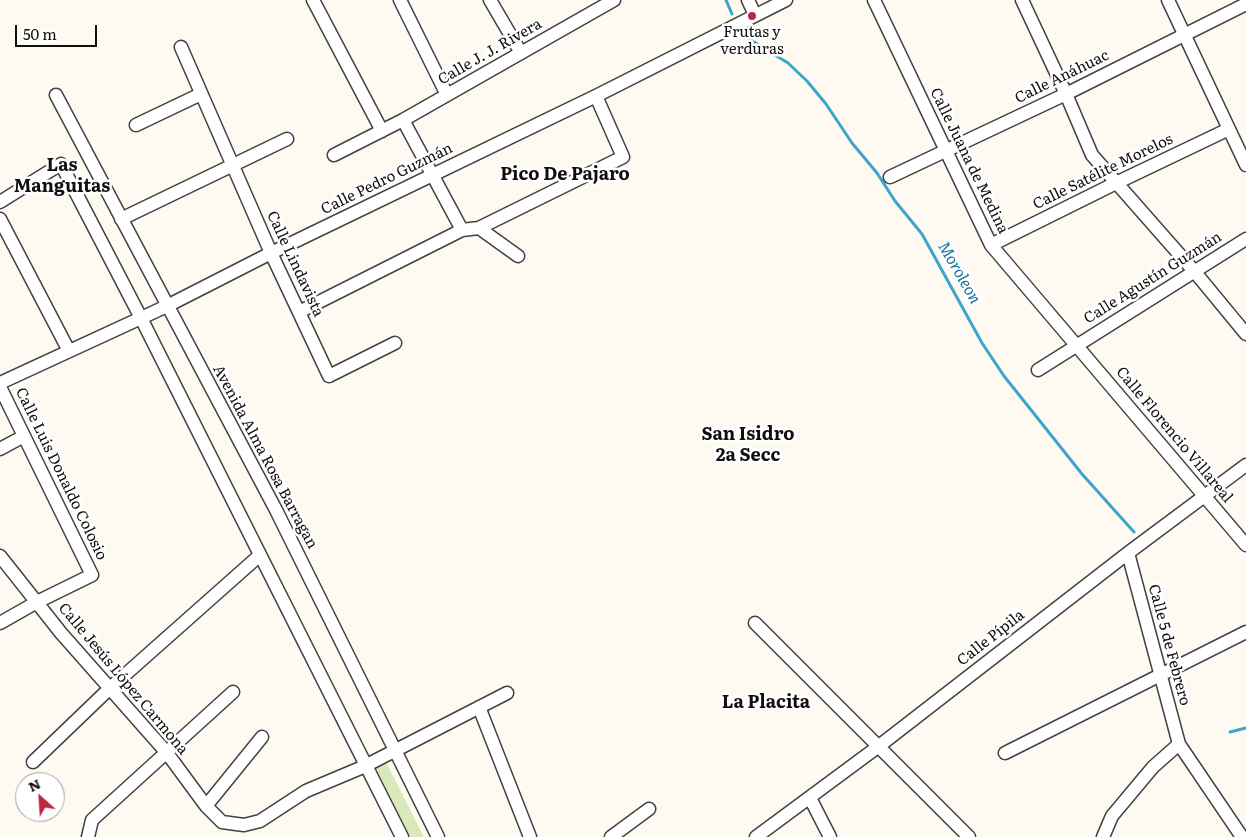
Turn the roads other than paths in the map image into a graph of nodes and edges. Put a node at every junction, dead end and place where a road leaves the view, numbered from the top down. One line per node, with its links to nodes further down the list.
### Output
1 (313, 0): 23 (street)
2 (400, 0): 18 (street)
3 (490, 0): 14 (street)
4 (614, 0): 14 (street, Calle J. J. Rivera)
5 (748, 0): 11 (street)
6 (786, 0): 11 (street, Calle Pedro Guzmán)
7 (874, 0): 25 (street, Calle Juana de Medina)
8 (1022, 0): 16 (street)
9 (1168, 0): 12 (street)
10 (1246, 4): 12 (street, Calle Anáhuac)
11 (755, 15): 19 (street, Calle Pedro Guzmán)
12 (1184, 35): 16 (street, Calle Anáhuac); 22 (street)
13 (181, 47): 15 (street, Calle Lindavista)
14 (521, 54): 18 (street, Calle J. J. Rivera)
15 (201, 94): 21 (street); 28 (street, Calle Lindavista)
16 (1066, 94): 25 (street, Calle Anáhuac); 31 (street)
17 (56, 95): 34 (street, Avenida Alma Rosa Barragan)
18 (447, 95): 20 (street, Calle J. J. Rivera)
19 (596, 96): 29 (street, Calle Pedro Guzmán); 35 (street)
20 (403, 120): 23 (street, Calle J. J. Rivera); 29 (street)
21 (136, 124)
22 (1229, 129): 27 (street); 31 (street, Calle Satélite Morelos)
23 (382, 131): 26 (street, Calle J. J. Rivera)
24 (287, 139): 28 (street)
25 (946, 151): 30 (street, Calle Anáhuac); 38 (street, Calle Juana de Medina)
26 (334, 156)
27 (1246, 165)
28 (233, 166): 34 (street); 39 (street, Calle Lindavista)
29 (432, 176): 36 (street); 39 (street, Calle Pedro Guzmán)
30 (890, 177)
31 (1116, 183): 38 (street, Calle Satélite Morelos); 41 (street)
32 (0, 202): 44 (street)
33 (0, 219): 48 (street)
34 (122, 219): 42 (street, Avenida Alma Rosa Barragan)
35 (479, 228): 36 (street); 40 (street)
36 (462, 230): 43 (street)
37 (1246, 238): 41 (street, Calle Agustín Guzmán)
38 (992, 246): 47 (street, Calle Juana de Medina)
39 (272, 253): 42 (street, Calle Pedro Guzmán); 43 (street, Calle Lindavista)
40 (518, 256)
41 (1194, 271): 45 (street); 47 (street, Calle Agustín Guzmán)
42 (167, 306): 44 (street, Calle Pedro Guzmán); 71 (street, Avenida Alma Rosa Barragan)
43 (299, 312): 46 (street, Calle Lindavista)
44 (141, 318): 48 (street, Calle Pedro Guzmán); 57 (street)
45 (1246, 334)
46 (395, 344)
47 (1077, 345): 49 (street, Calle Agustín Guzmán); 54 (street, Calle Florencio Villareal)
48 (69, 351): 50 (street, Calle Pedro Guzmán)
49 (1038, 370)
50 (0, 385): 51 (street, Calle Luis Donaldo Colosio)
51 (24, 436): 52 (street); 59 (street, Calle Luis Donaldo Colosio)
52 (0, 449)
53 (1246, 465): 54 (street, Calle Pípila)
54 (1205, 496): 55 (street, Calle Florencio Villareal); 56 (street, Calle Pípila)
55 (1246, 545)
56 (1128, 553): 63 (street, Calle 5 de Febrero); 70 (street, Calle Pípila)
57 (260, 555): 64 (street); 75 (street)
58 (0, 556): 59 (street, Calle Jesús López Carmona)
59 (38, 602): 60 (street); 64 (street, Calle Jesús López Carmona)
60 (0, 623)
61 (755, 623): 70 (street)
62 (1246, 632): 63 (street)
63 (1160, 675): 69 (street, Calle 5 de Febrero); 73 (street)
64 (109, 689): 72 (street, Calle Jesús López Carmona); 74 (street)
65 (233, 692): 72 (street)
66 (508, 693): 67 (street)
67 (479, 707): 71 (street); 82 (street)
68 (262, 737): 77 (street)
69 (1179, 744): 87 (street); 88 (street, Calle 5 de Febrero)
70 (879, 746): 76 (street, Calle Pípila); 86 (street)
71 (395, 751): 75 (street); 81 (street, Avenida Alma Rosa Barragan)
72 (167, 753): 77 (street, Calle Jesús López Carmona); 79 (street)
73 (1005, 754)
74 (33, 762)
75 (366, 765): 77 (street, Calle Jesús López Carmona); 80 (street)
76 (810, 798): 84 (street, Calle Pípila); 85 (street)
77 (206, 806)
78 (649, 809): 83 (street)
79 (88, 837)
80 (402, 837)
81 (438, 837)
82 (530, 837)
83 (611, 837)
84 (756, 837)
85 (830, 837)
86 (969, 837)
87 (1103, 837)
88 (1242, 837)

